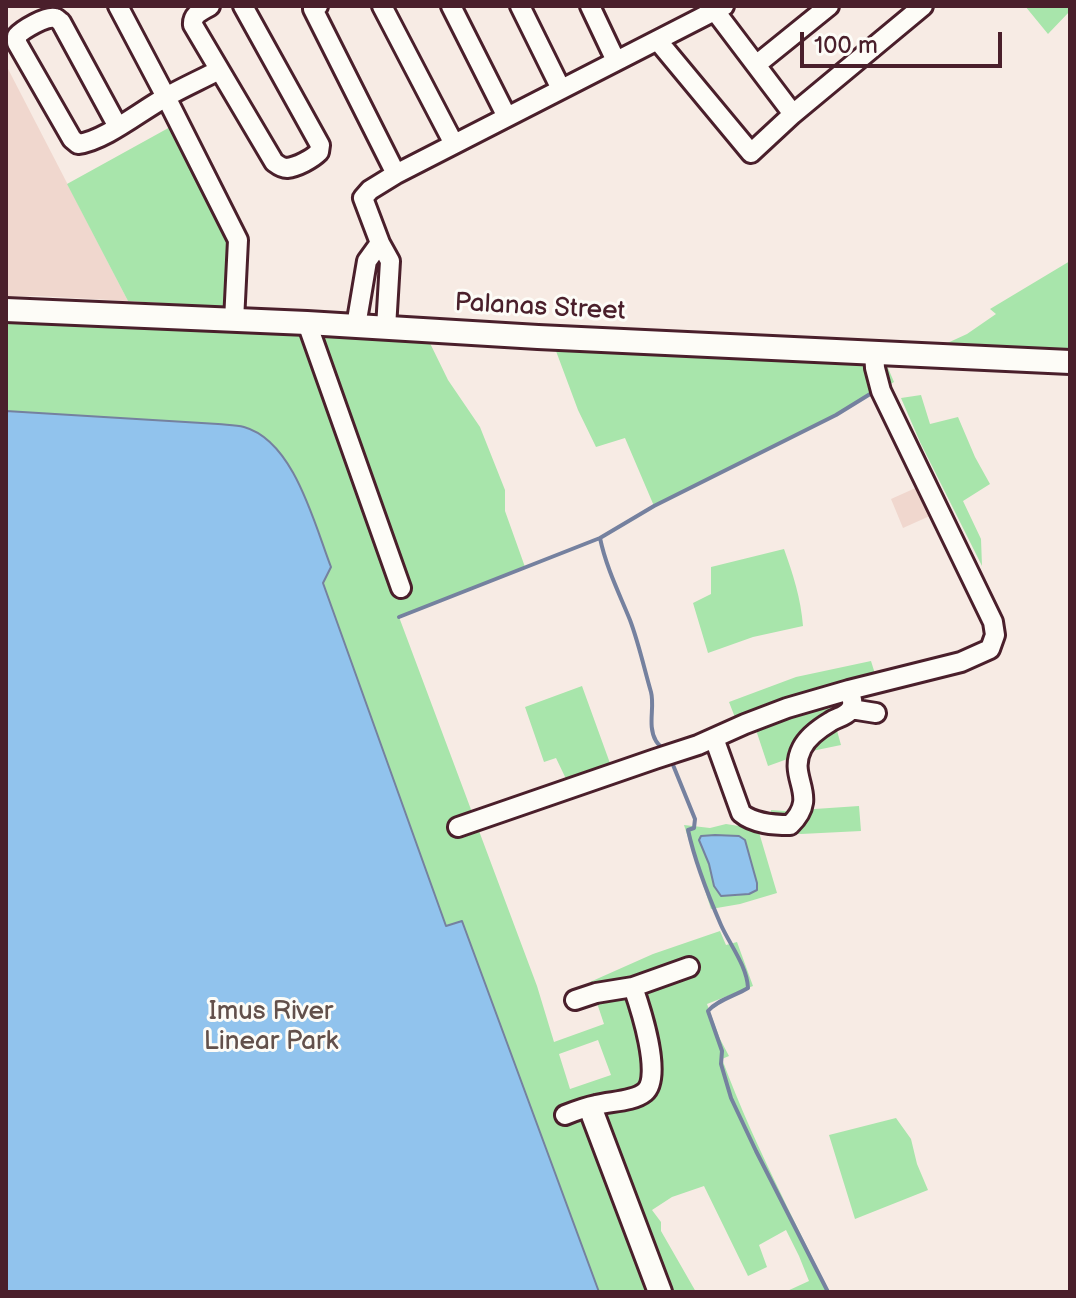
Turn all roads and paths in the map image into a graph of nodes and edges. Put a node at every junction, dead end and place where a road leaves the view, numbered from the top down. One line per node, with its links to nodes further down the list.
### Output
1 (118, 6): 17 (street)
2 (210, 6): 15 (street)
3 (243, 6): 15 (street)
4 (318, 6): 22 (street)
5 (382, 6): 21 (street)
6 (451, 6): 19 (street)
7 (520, 6): 16 (street)
8 (590, 6): 13 (street)
9 (829, 6): 14 (street)
10 (923, 6): 18 (street)
11 (720, 9): 12 (street); 14 (street)
12 (658, 41): 13 (street); 18 (street)
13 (616, 61): 16 (street)
14 (756, 65): 18 (street)
15 (219, 70): 17 (street)
16 (561, 89): 19 (street)
17 (166, 97): 20 (street); 25 (street)
18 (793, 114)
19 (507, 117): 21 (street)
20 (118, 127): 20 (street)
21 (454, 144): 22 (street)
22 (396, 174): 23 (street)
23 (380, 243): 27 (street); 28 (street)
24 (6, 310): 25 (main road, Palanas Street)
25 (234, 321): 26 (main road, Palanas Street)
26 (307, 323): 27 (main road, Palanas Street); 31 (street)
27 (356, 326): 28 (main road, Palanas Street)
28 (386, 328): 29 (main road, Palanas Street)
29 (874, 352): 30 (main road, Palanas Street); 32 (street)
30 (1070, 362)
31 (401, 588)
32 (849, 690): 33 (street); 35 (street)
33 (851, 709): 34 (street); 35 (street)
34 (876, 713)
35 (714, 738): 36 (street)
36 (458, 827)
37 (689, 967): 38 (street)
38 (633, 987): 39 (street); 40 (street)
39 (575, 1000)
40 (565, 1115)
41 (593, 1115): 42 (main road)
42 (660, 1292)

